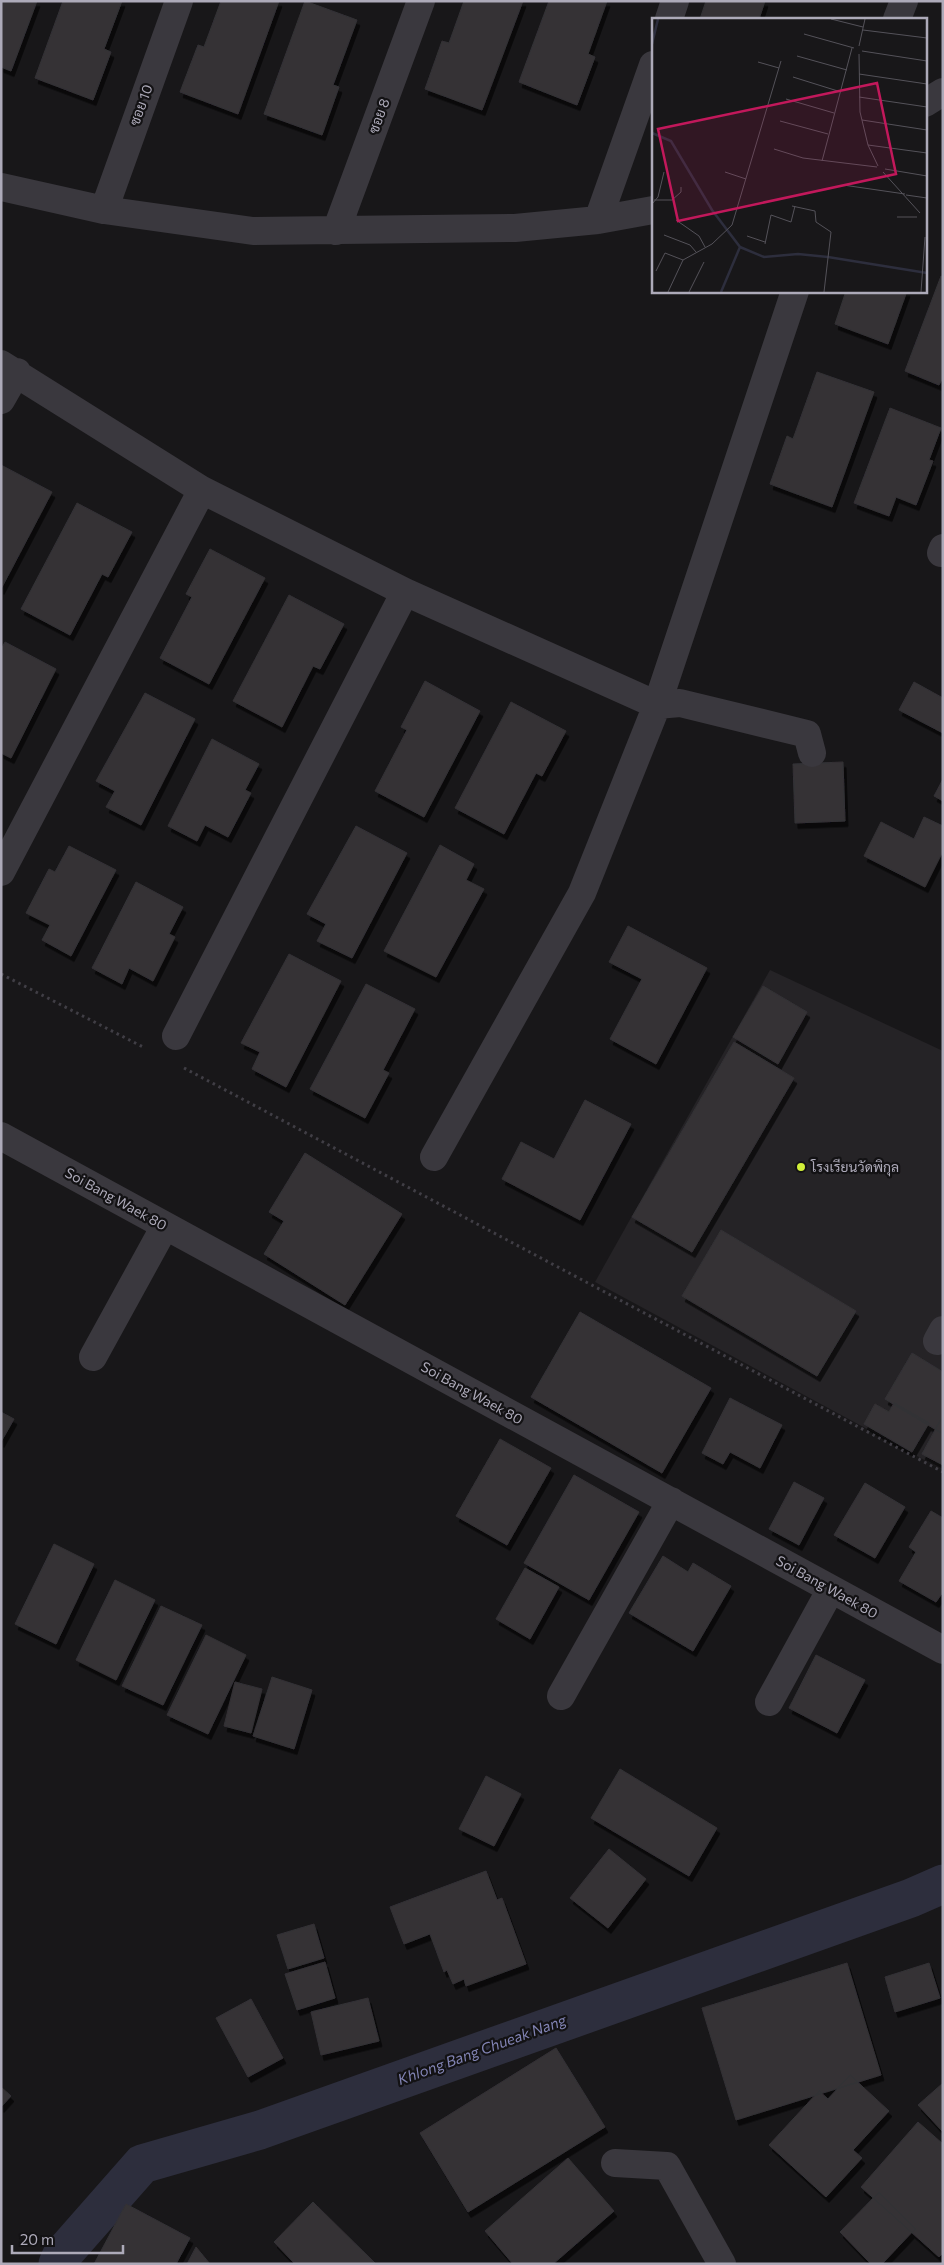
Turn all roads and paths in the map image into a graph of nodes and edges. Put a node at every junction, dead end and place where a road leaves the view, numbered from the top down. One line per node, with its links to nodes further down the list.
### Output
1 (179, 1): 11 (street, ซอย 10)
2 (422, 1): 14 (street, ซอย 8)
3 (675, 1): 5 (street)
4 (904, 1): 6 (street)
5 (669, 18)
6 (897, 18)
7 (652, 68): 13 (street)
8 (943, 92): 9 (street)
9 (926, 102)
10 (1, 187): 11 (street)
11 (104, 210): 14 (street)
12 (652, 210): 13 (street)
13 (598, 220): 14 (street)
14 (336, 231)
15 (795, 292): 20 (street)
16 (9, 368): 17 (street); 18 (street)
17 (1, 400)
18 (202, 490): 19 (street); 22 (street)
19 (405, 592): 20 (street); 24 (street)
20 (657, 705): 21 (street); 28 (street)
21 (812, 752)
22 (1, 872)
23 (1, 974): 25 (path)
24 (176, 1036)
25 (148, 1049)
26 (182, 1067): 31 (path)
27 (1, 1136): 29 (street, Soi Bang Waek 80)
28 (434, 1157)
29 (165, 1226): 30 (street); 32 (street, Soi Bang Waek 80)
30 (93, 1357)
31 (943, 1472)
32 (671, 1502): 33 (street, Soi Bang Waek 80); 35 (street)
33 (832, 1589): 34 (street, Soi Bang Waek 80); 36 (street)
34 (943, 1650)
35 (560, 1696)
36 (768, 1702)
37 (615, 2163): 38 (street)
38 (722, 2264)

